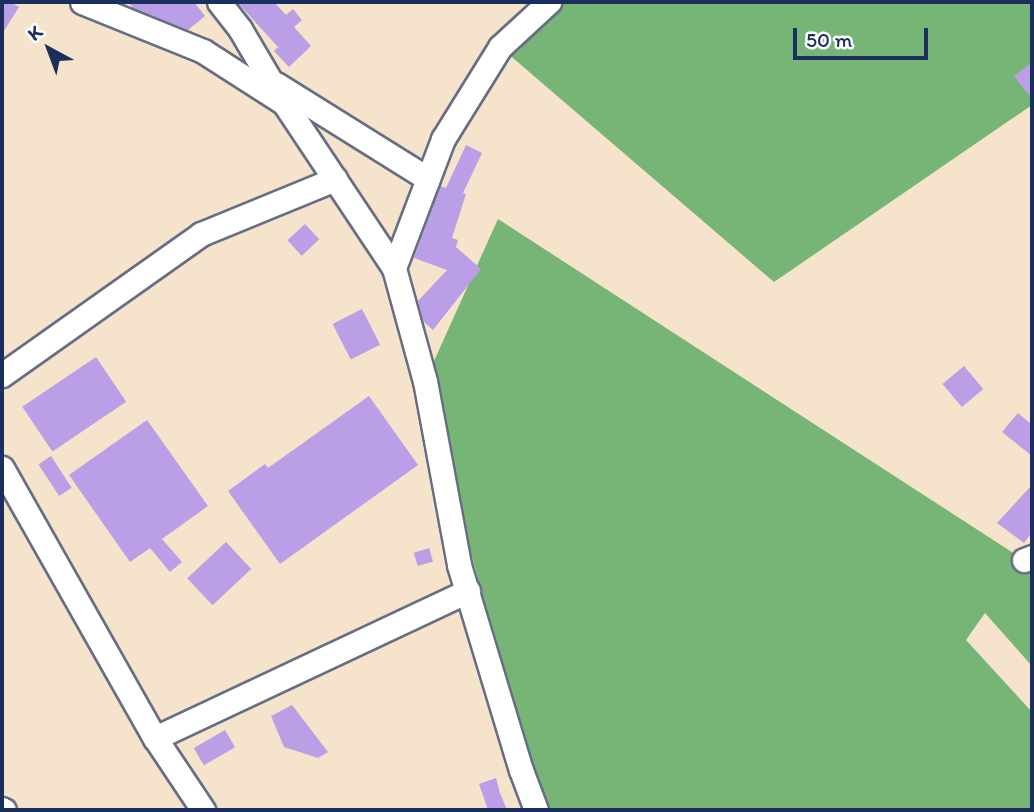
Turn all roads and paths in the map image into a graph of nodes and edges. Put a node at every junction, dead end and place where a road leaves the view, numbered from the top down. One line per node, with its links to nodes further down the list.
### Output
1 (82, 2): 5 (street)
2 (219, 2): 4 (street)
3 (549, 2): 7 (street)
4 (271, 81): 5 (street); 7 (street)
5 (284, 103): 6 (street)
6 (335, 179): 8 (street); 9 (street)
7 (428, 179): 8 (street)
8 (394, 268): 11 (street)
9 (2, 375)
10 (2, 468): 12 (street)
11 (468, 591): 12 (street); 14 (street)
12 (155, 738): 13 (street)
13 (203, 810)
14 (537, 810)

